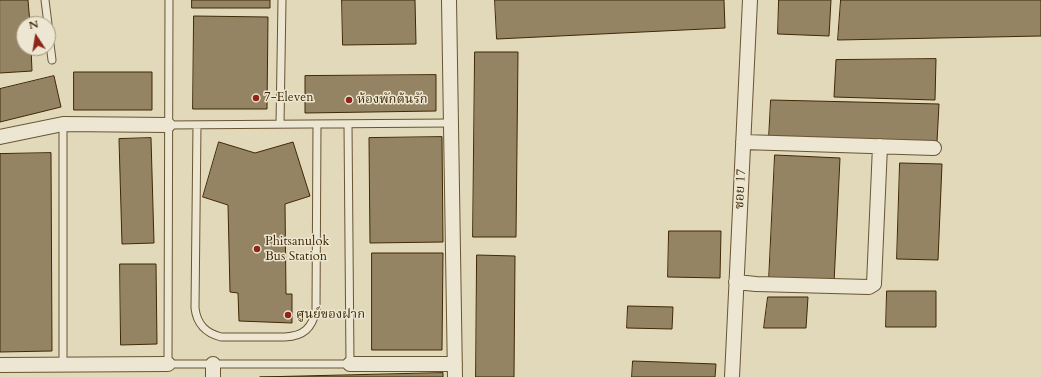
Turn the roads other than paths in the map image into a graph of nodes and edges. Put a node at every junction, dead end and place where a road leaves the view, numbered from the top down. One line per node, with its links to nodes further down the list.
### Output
1 (45, 0): 6 (lane)
2 (169, 0): 14 (lane)
3 (282, 0): 11 (lane)
4 (449, 0): 9 (street)
5 (750, 0): 17 (street, ซอย 17)
6 (47, 16)
7 (52, 56): 8 (lane)
8 (52, 60)
9 (451, 123): 13 (lane); 26 (street)
10 (62, 124): 14 (street); 16 (street); 21 (lane)
11 (280, 124): 12 (lane); 15 (lane)
12 (317, 124): 13 (lane); 15 (lane)
13 (348, 124): 23 (lane)
14 (168, 125): 15 (lane); 22 (lane)
15 (197, 125)
16 (0, 137)
17 (743, 142): 18 (street); 20 (street, ซอย 17)
18 (880, 146): 19 (street); 20 (street)
19 (934, 148)
20 (736, 282): 27 (street, ซอย 17)
21 (63, 364): 22 (street); 24 (street)
22 (168, 364): 25 (lane)
23 (350, 364): 25 (lane); 26 (street)
24 (0, 365)
25 (213, 370)
26 (455, 370)
27 (732, 377)

